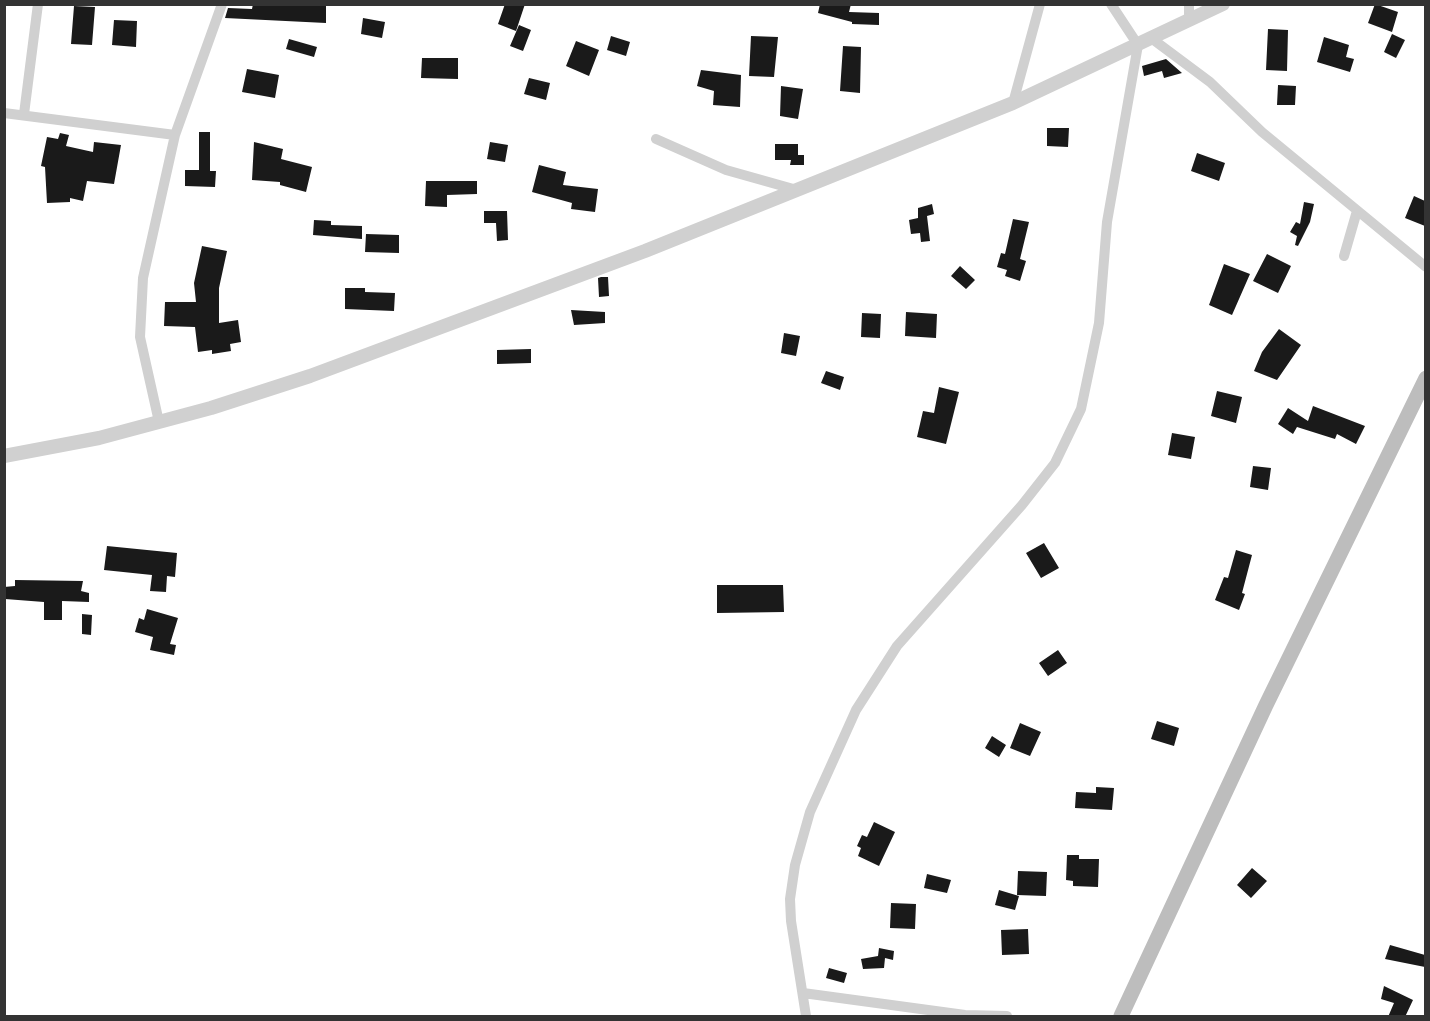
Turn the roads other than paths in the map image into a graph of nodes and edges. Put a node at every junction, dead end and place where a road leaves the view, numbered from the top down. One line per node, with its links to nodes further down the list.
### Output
1 (38, 4): 12 (street)
2 (222, 4): 13 (street)
3 (1040, 4): 10 (street)
4 (1111, 4): 9 (street)
5 (1189, 4): 7 (street)
6 (1223, 4): 7 (street)
7 (1189, 20): 8 (street)
8 (1151, 38): 9 (street); 16 (street)
9 (1138, 45): 10 (street); 22 (street)
10 (1013, 103): 15 (street)
11 (4, 113): 12 (street)
12 (24, 114): 13 (street)
13 (176, 135): 20 (street)
14 (656, 139): 15 (street)
15 (797, 190): 20 (street)
16 (1357, 211): 17 (street); 18 (street)
17 (1344, 256)
18 (1425, 267)
19 (1425, 378): 26 (main road)
20 (159, 422): 21 (street)
21 (4, 456)
22 (802, 993): 23 (street); 24 (street)
23 (978, 1016): 25 (street)
24 (806, 1017)
25 (1007, 1017)
26 (1121, 1017)

